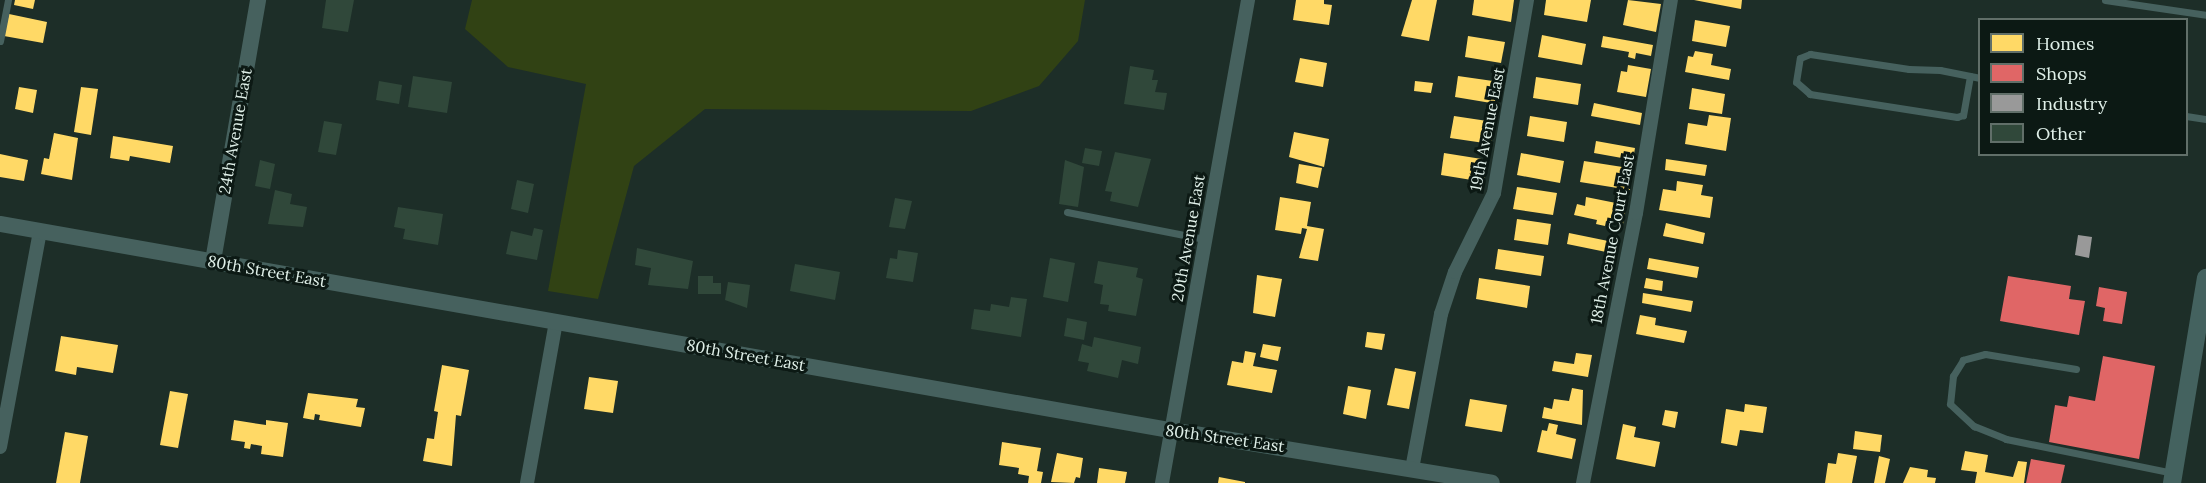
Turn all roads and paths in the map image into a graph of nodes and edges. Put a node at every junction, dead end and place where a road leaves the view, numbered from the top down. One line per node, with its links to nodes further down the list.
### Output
1 (8, 0): 8 (lane)
2 (258, 0): 17 (street, 24th Avenue East)
3 (1248, 0): 16 (street, 20th Avenue East)
4 (1527, 0): 24 (street, 19th Avenue East)
5 (1671, 0): 29 (street, 18th Avenue Court East)
6 (2105, 0): 7 (lane)
7 (2206, 15)
8 (0, 41)
9 (1970, 76): 9 (lane); 10 (lane)
10 (1978, 78)
11 (2188, 116): 12 (lane)
12 (2206, 119)
13 (1066, 212): 16 (lane)
14 (0, 224): 15 (street, 80th Street East)
15 (40, 231): 17 (street, 80th Street East); 23 (street)
16 (1204, 239): 22 (street, 20th Avenue East)
17 (213, 261): 20 (street, 80th Street East)
18 (2206, 278): 19 (main road)
19 (2204, 298): 25 (main road)
20 (556, 322): 22 (street, 80th Street East); 26 (street)
21 (2076, 369): 25 (lane)
22 (1170, 430): 24 (street, 80th Street East); 27 (street, 20th Avenue East)
23 (0, 447)
24 (1412, 469): 28 (street, 80th Street East)
25 (2173, 478)
26 (527, 483)
27 (1162, 483)
28 (1492, 483)
29 (1583, 483)

